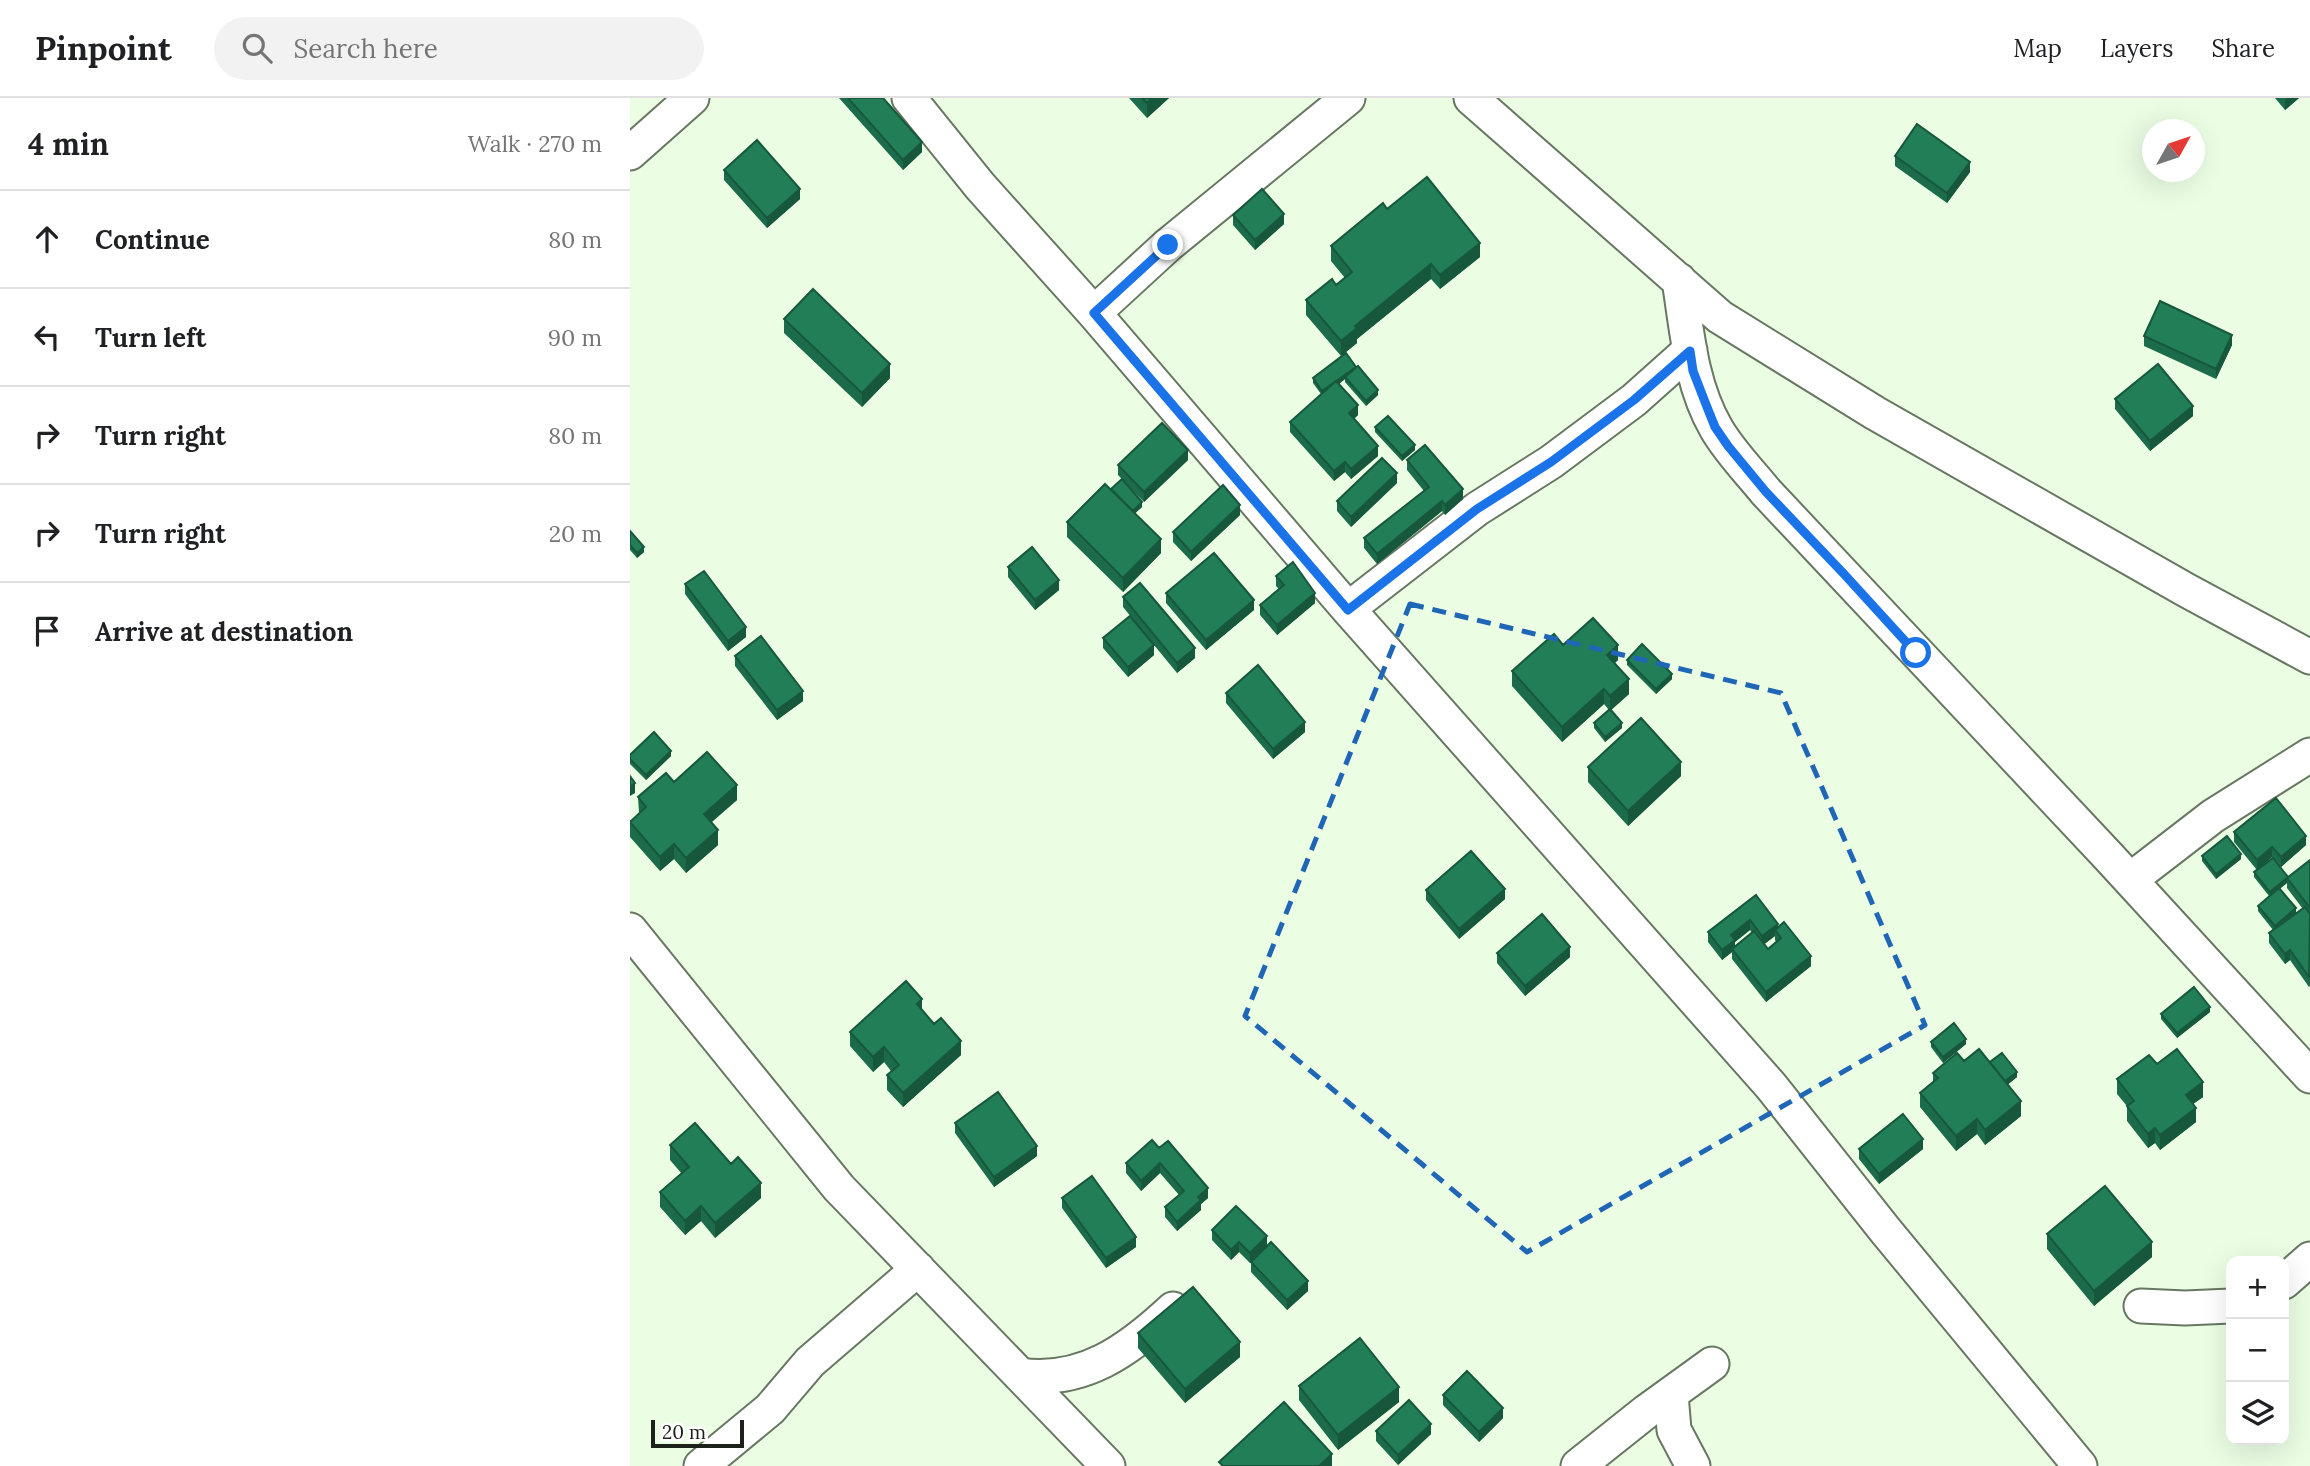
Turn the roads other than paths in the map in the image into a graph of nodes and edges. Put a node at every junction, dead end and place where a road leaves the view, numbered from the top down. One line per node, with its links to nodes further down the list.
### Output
1 (692, 98): 5 (street)
2 (909, 98): 7 (street)
3 (1348, 98): 7 (street)
4 (1471, 98): 6 (street)
5 (630, 153)
6 (1679, 280): 8 (street); 10 (street)
7 (1094, 313): 9 (street)
8 (1690, 351): 9 (street); 12 (street)
9 (1348, 610): 28 (street)
10 (2310, 657)
11 (2310, 755): 12 (street)
12 (2130, 880): 14 (street)
13 (630, 930): 16 (street)
14 (2310, 1076)
15 (2310, 1259): 17 (street)
16 (918, 1269): 22 (street); 24 (street)
17 (2289, 1278)
18 (1178, 1305): 22 (street)
19 (2141, 1306): 20 (street)
20 (2226, 1306)
21 (1712, 1364): 23 (street)
22 (1020, 1375): 25 (street)
23 (1671, 1394): 26 (street); 27 (street)
24 (701, 1466)
25 (1108, 1466)
26 (1578, 1466)
27 (1693, 1466)
28 (2080, 1466)

